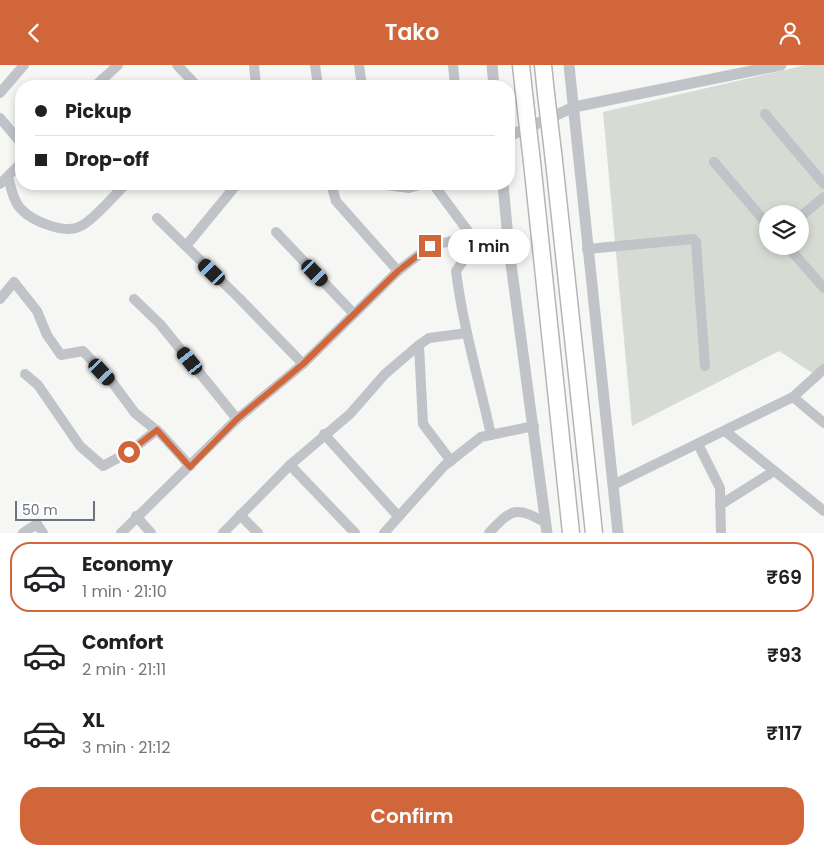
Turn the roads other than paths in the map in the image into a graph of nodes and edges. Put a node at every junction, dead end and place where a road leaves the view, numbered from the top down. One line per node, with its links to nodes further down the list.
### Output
1 (24, 65): 21 (street)
2 (118, 65): 14 (street)
3 (177, 65): 15 (street)
4 (254, 65): 16 (street)
5 (315, 65): 17 (street)
6 (359, 65): 18 (street)
7 (453, 65): 19 (street)
8 (492, 65): 20 (street)
9 (521, 65): 87 (highway, bridge)
10 (543, 65): 88 (highway, bridge)
11 (569, 65): 22 (street)
12 (781, 65): 13 (street)
13 (731, 70): 22 (street)
14 (102, 80)
15 (191, 80)
16 (255, 80)
17 (317, 80)
18 (361, 80)
19 (454, 80)
20 (493, 80)
21 (0, 93)
22 (574, 107): 25 (street); 45 (street)
23 (765, 114): 30 (street)
24 (0, 119): 26 (street)
25 (515, 133)
26 (15, 136)
27 (714, 162): 39 (street)
28 (15, 169): 29 (street)
29 (8, 177): 31 (street); 32 (street)
30 (824, 183)
31 (0, 184)
32 (120, 190)
33 (233, 190): 43 (street)
34 (333, 190): 47 (street)
35 (437, 190): 42 (street)
36 (504, 190): 44 (street)
37 (824, 197): 38 (street)
38 (809, 210)
39 (759, 214)
40 (156, 218): 43 (street)
41 (276, 232): 51 (street)
42 (476, 242): 44 (street); 47 (street); 52 (street)
43 (186, 245): 54 (street)
44 (509, 249): 61 (street)
45 (587, 249): 55 (street); 71 (street)
46 (794, 255): 48 (street)
47 (398, 271): 51 (street)
48 (824, 288)
49 (0, 299): 62 (street)
50 (134, 299): 59 (street)
51 (354, 313): 54 (street)
52 (468, 333): 53 (street); 65 (street)
53 (419, 345): 64 (street); 67 (street)
54 (303, 364): 59 (street)
55 (705, 366)
56 (824, 369): 58 (street)
57 (25, 374): 62 (street)
58 (793, 397): 60 (street); 63 (street)
59 (237, 419): 69 (street)
60 (824, 423)
61 (534, 426): 65 (street); 77 (street)
62 (157, 430): 69 (street)
63 (725, 431): 66 (street); 70 (street)
64 (324, 434): 68 (street); 75 (street)
65 (491, 435): 67 (street)
66 (698, 445): 71 (street); 72 (street)
67 (450, 461): 75 (street)
68 (290, 465): 74 (street); 84 (street)
69 (190, 467): 76 (street)
70 (774, 471): 72 (street); 73 (street)
71 (613, 485): 89 (street)
72 (720, 505): 90 (street)
73 (824, 511)
74 (240, 515): 82 (street); 83 (street)
75 (398, 515): 85 (street)
76 (136, 516): 80 (street); 81 (street)
77 (546, 528): 86 (street)
78 (23, 533): 79 (street)
79 (43, 533)
80 (121, 533)
81 (151, 533)
82 (223, 533)
83 (258, 533)
84 (354, 533)
85 (384, 533)
86 (489, 533)
87 (572, 533)
88 (594, 533)
89 (618, 533)
90 (720, 533)

